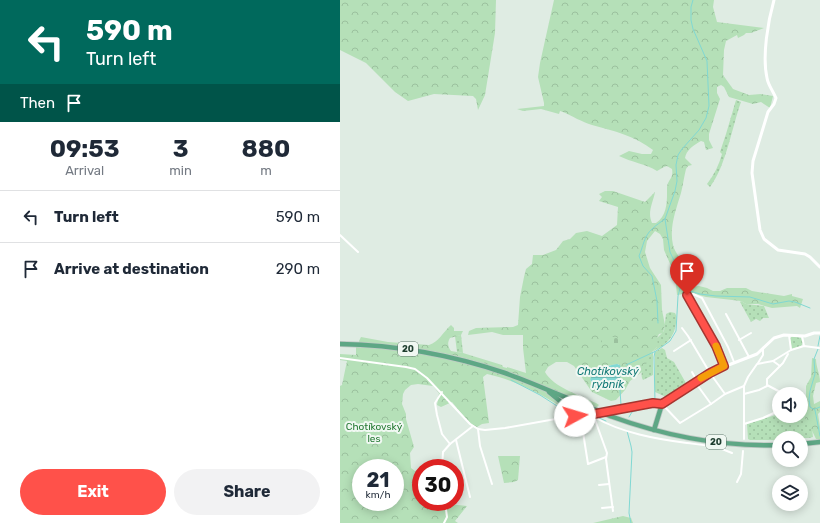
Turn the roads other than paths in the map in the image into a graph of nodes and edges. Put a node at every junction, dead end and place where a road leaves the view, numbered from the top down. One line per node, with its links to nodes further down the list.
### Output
1 (774, 0): 4 (street)
2 (340, 235): 3 (street)
3 (358, 252)
4 (820, 267)
5 (726, 314): 12 (street)
6 (682, 328): 11 (street)
7 (751, 333): 12 (street)
8 (820, 333): 10 (street)
9 (789, 335): 10 (street); 16 (street); 17 (street)
10 (802, 336): 14 (street)
11 (691, 340): 18 (street); 28 (street)
12 (739, 340): 20 (street)
13 (340, 344): 32 (main road, 20)
14 (804, 346): 15 (street); 17 (street)
15 (818, 348)
16 (763, 350): 20 (street); 24 (street)
17 (791, 350): 19 (street)
18 (674, 351)
19 (788, 353): 22 (street); 26 (street)
20 (749, 357): 23 (street)
21 (340, 358): 34 (street)
22 (773, 361): 24 (street); 26 (street)
23 (734, 362): 25 (street); 25 (street)
24 (758, 363): 30 (street)
25 (724, 366): 28 (street)
26 (780, 366): 31 (street)
27 (692, 372): 29 (street)
28 (710, 373): 29 (street); 35 (street)
29 (696, 381): 37 (street); 38 (street)
30 (744, 386): 35 (street); 36 (street)
31 (767, 386): 33 (street); 36 (street)
32 (541, 387): 39 (main road); 40 (main road, 20)
33 (772, 388)
34 (442, 392): 43 (street); 50 (street)
35 (725, 394): 38 (street)
36 (744, 394): 42 (street)
37 (662, 404): 38 (street); 40 (street); 45 (main road)
38 (711, 404)
39 (580, 414): 40 (street); 44 (street)
40 (595, 414): 45 (main road, 20, bridge); 53 (street); 54 (street); 54 (street)
41 (772, 414): 42 (street)
42 (744, 424): 46 (street)
43 (473, 426): 44 (street); 47 (street)
44 (478, 429): 57 (street)
45 (654, 430): 51 (main road, 20)
46 (744, 439)
47 (456, 440): 50 (street); 60 (street)
48 (820, 442): 49 (main road)
49 (808, 443)
50 (450, 444): 55 (street)
51 (772, 445)
52 (743, 451): 56 (street)
53 (732, 453)
54 (606, 457): 58 (street)
55 (443, 459)
56 (737, 482)
57 (492, 484)
58 (610, 484): 59 (street); 61 (street)
59 (599, 485)
60 (470, 497)
61 (613, 507): 62 (street); 64 (street)
62 (602, 508)
63 (446, 511): 65 (street)
64 (613, 511)
65 (444, 523)

